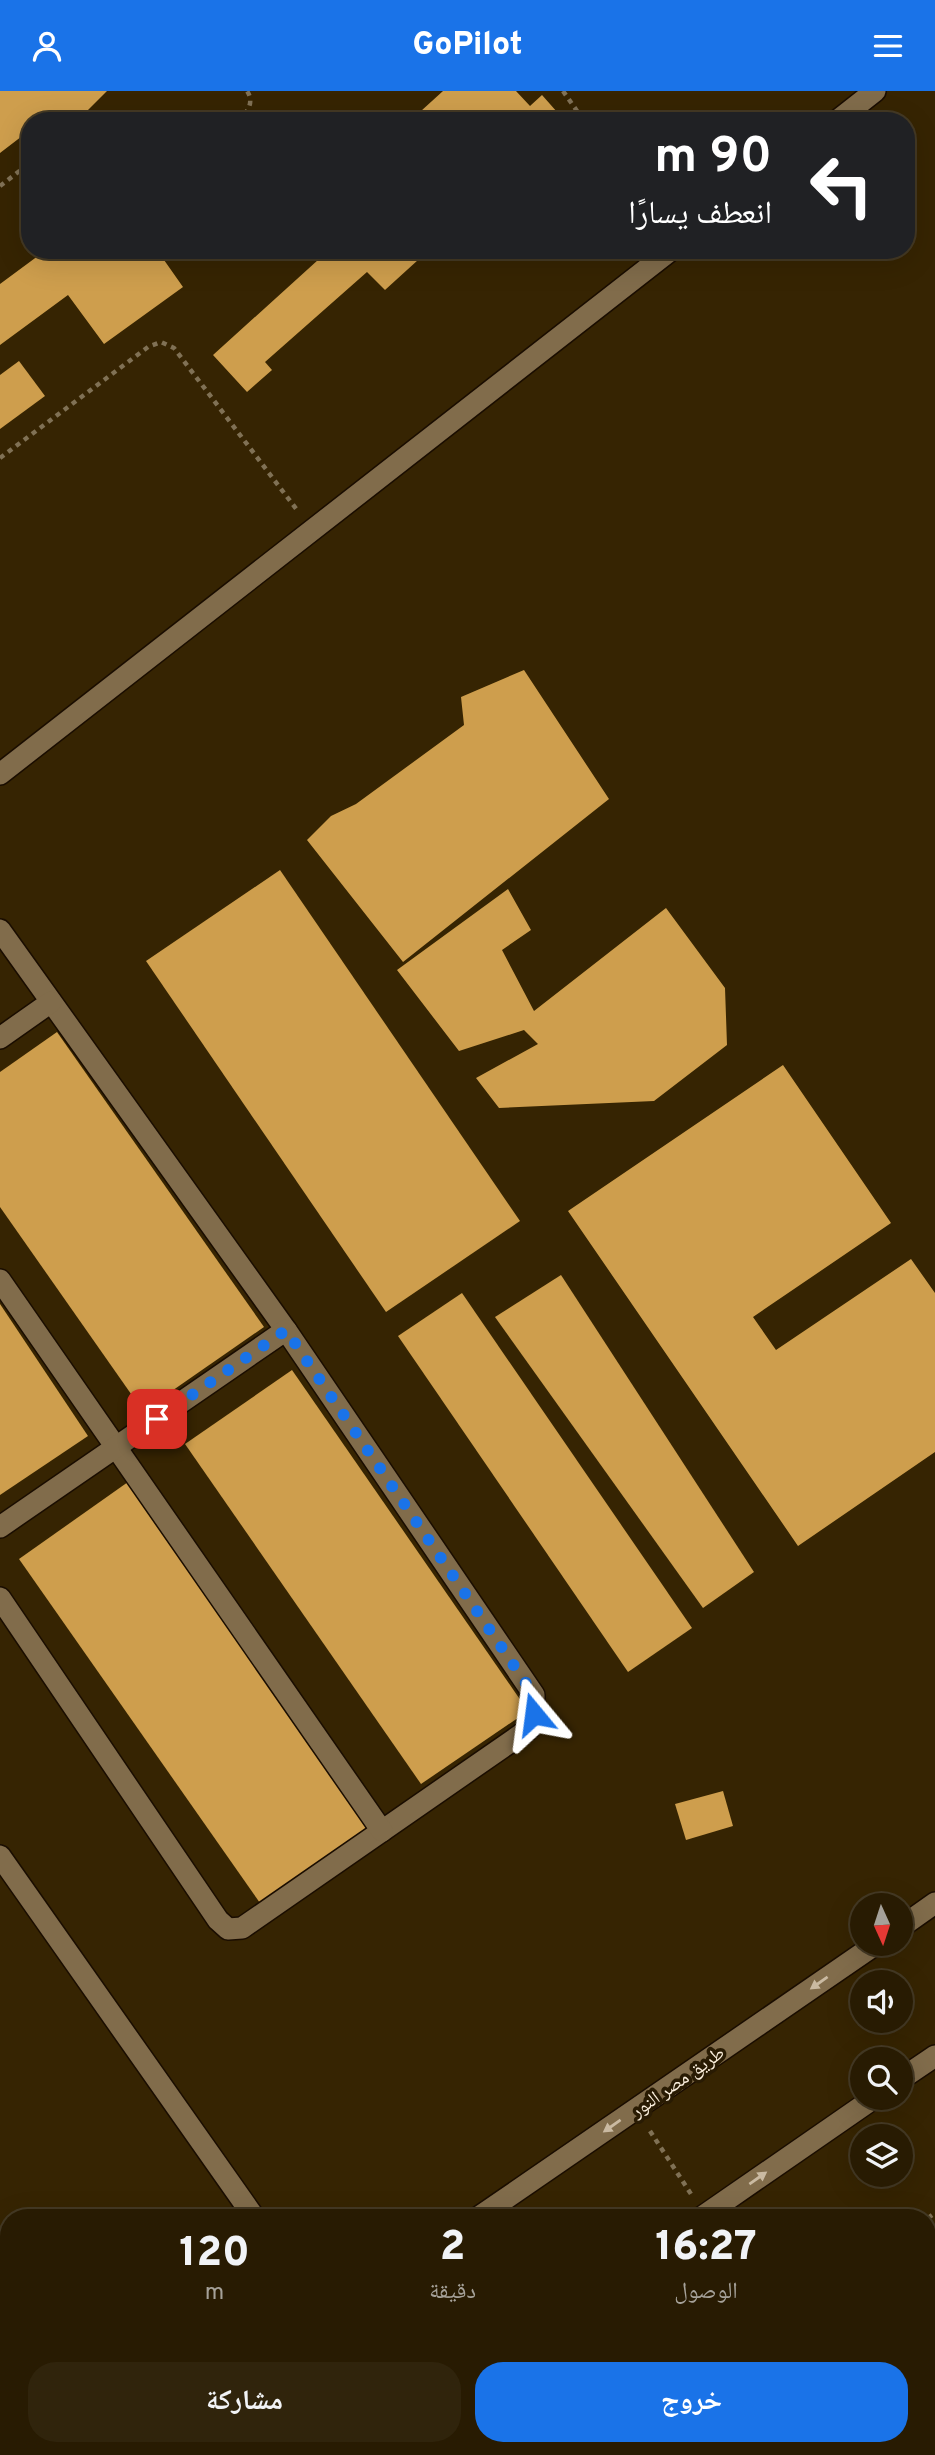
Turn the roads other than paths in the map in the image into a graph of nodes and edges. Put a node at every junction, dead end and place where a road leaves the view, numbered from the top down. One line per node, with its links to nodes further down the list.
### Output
1 (875, 91): 2 (street)
2 (848, 112)
3 (659, 259): 4 (street)
4 (0, 774)
5 (0, 930): 6 (street)
6 (51, 1002): 7 (street); 9 (street)
7 (0, 1038)
8 (0, 1280): 10 (street)
9 (286, 1330): 10 (street); 13 (street)
10 (114, 1449): 11 (street); 13 (street)
11 (0, 1527)
12 (0, 1598): 13 (street)
13 (382, 1831)
14 (0, 1856): 21 (street)
15 (935, 1903): 16 (street)
16 (914, 1918)
17 (857, 1957): 22 (street, طريق مصر النور, one-way to 22)
18 (935, 2056): 19 (street)
19 (913, 2071)
20 (857, 2110): 23 (street, one-way to 20)
21 (248, 2209)
22 (491, 2209)
23 (713, 2209)

